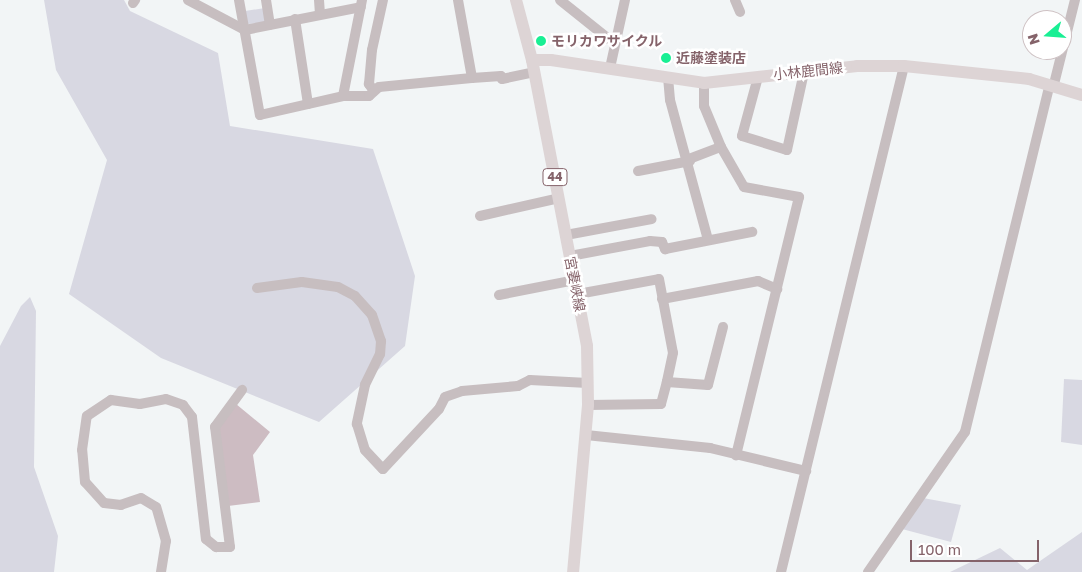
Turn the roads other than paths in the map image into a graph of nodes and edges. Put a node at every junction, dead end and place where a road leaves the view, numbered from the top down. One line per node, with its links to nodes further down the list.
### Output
1 (188, 0): 17 (street)
2 (239, 0): 17 (street)
3 (266, 0): 16 (street)
4 (320, 0): 14 (street)
5 (383, 0): 28 (street)
6 (458, 0): 25 (street)
7 (516, 0): 19 (main road, 宮妻峡線 / 44)
8 (560, 0): 18 (street)
9 (625, 0): 18 (street)
10 (735, 0): 13 (street)
11 (1076, 0): 27 (street)
12 (361, 4): 14 (street); 30 (street)
13 (740, 12)
14 (320, 14): 15 (street)
15 (295, 19): 16 (street); 31 (street)
16 (270, 24): 17 (street)
17 (245, 30): 31 (street)
18 (614, 44): 21 (street)
19 (533, 66): 21 (main road, 小林鹿間線); 25 (street); 35 (main road, 宮妻峡線 / 44)
20 (904, 66): 22 (main road, 小林鹿間線); 27 (main road, 小林鹿間線); 55 (street)
21 (610, 68): 23 (main road, 小林鹿間線)
22 (804, 72): 24 (main road, 小林鹿間線); 24 (street)
23 (668, 77): 26 (main road, 小林鹿間線); 33 (street)
24 (758, 77): 26 (main road, 小林鹿間線)
25 (472, 78): 28 (street)
26 (704, 83): 32 (street)
27 (1052, 84): 29 (main road, 小林鹿間線); 59 (street)
28 (374, 91): 30 (street)
29 (1082, 95)
30 (343, 96): 31 (street)
31 (308, 104)
32 (721, 147): 33 (street); 44 (street)
33 (689, 160): 34 (street); 40 (street)
34 (638, 171)
35 (560, 198): 36 (street); 39 (main road, 宮妻峡線 / 44)
36 (480, 216)
37 (652, 219): 39 (street)
38 (752, 232): 40 (street)
39 (566, 234): 41 (main road, 宮妻峡線 / 44)
40 (708, 240): 41 (street)
41 (570, 256): 42 (main road, 宮妻峡線 / 44)
42 (575, 280): 45 (street); 46 (main road, 宮妻峡線 / 44)
43 (257, 288): 50 (street)
44 (777, 289): 47 (street); 54 (street)
45 (499, 294)
46 (578, 294): 47 (street); 50 (main road, 宮妻峡線 / 44)
47 (662, 299): 49 (street)
48 (723, 327): 49 (street)
49 (666, 382): 52 (street)
50 (588, 383): 52 (main road, 宮妻峡線 / 44)
51 (242, 390): 56 (street)
52 (588, 405): 53 (main road, 宮妻峡線 / 44)
53 (586, 435): 54 (street); 57 (main road, 宮妻峡線 / 44)
54 (736, 455): 55 (street)
55 (806, 470): 58 (street)
56 (161, 572)
57 (573, 572)
58 (781, 572)
59 (868, 572)

